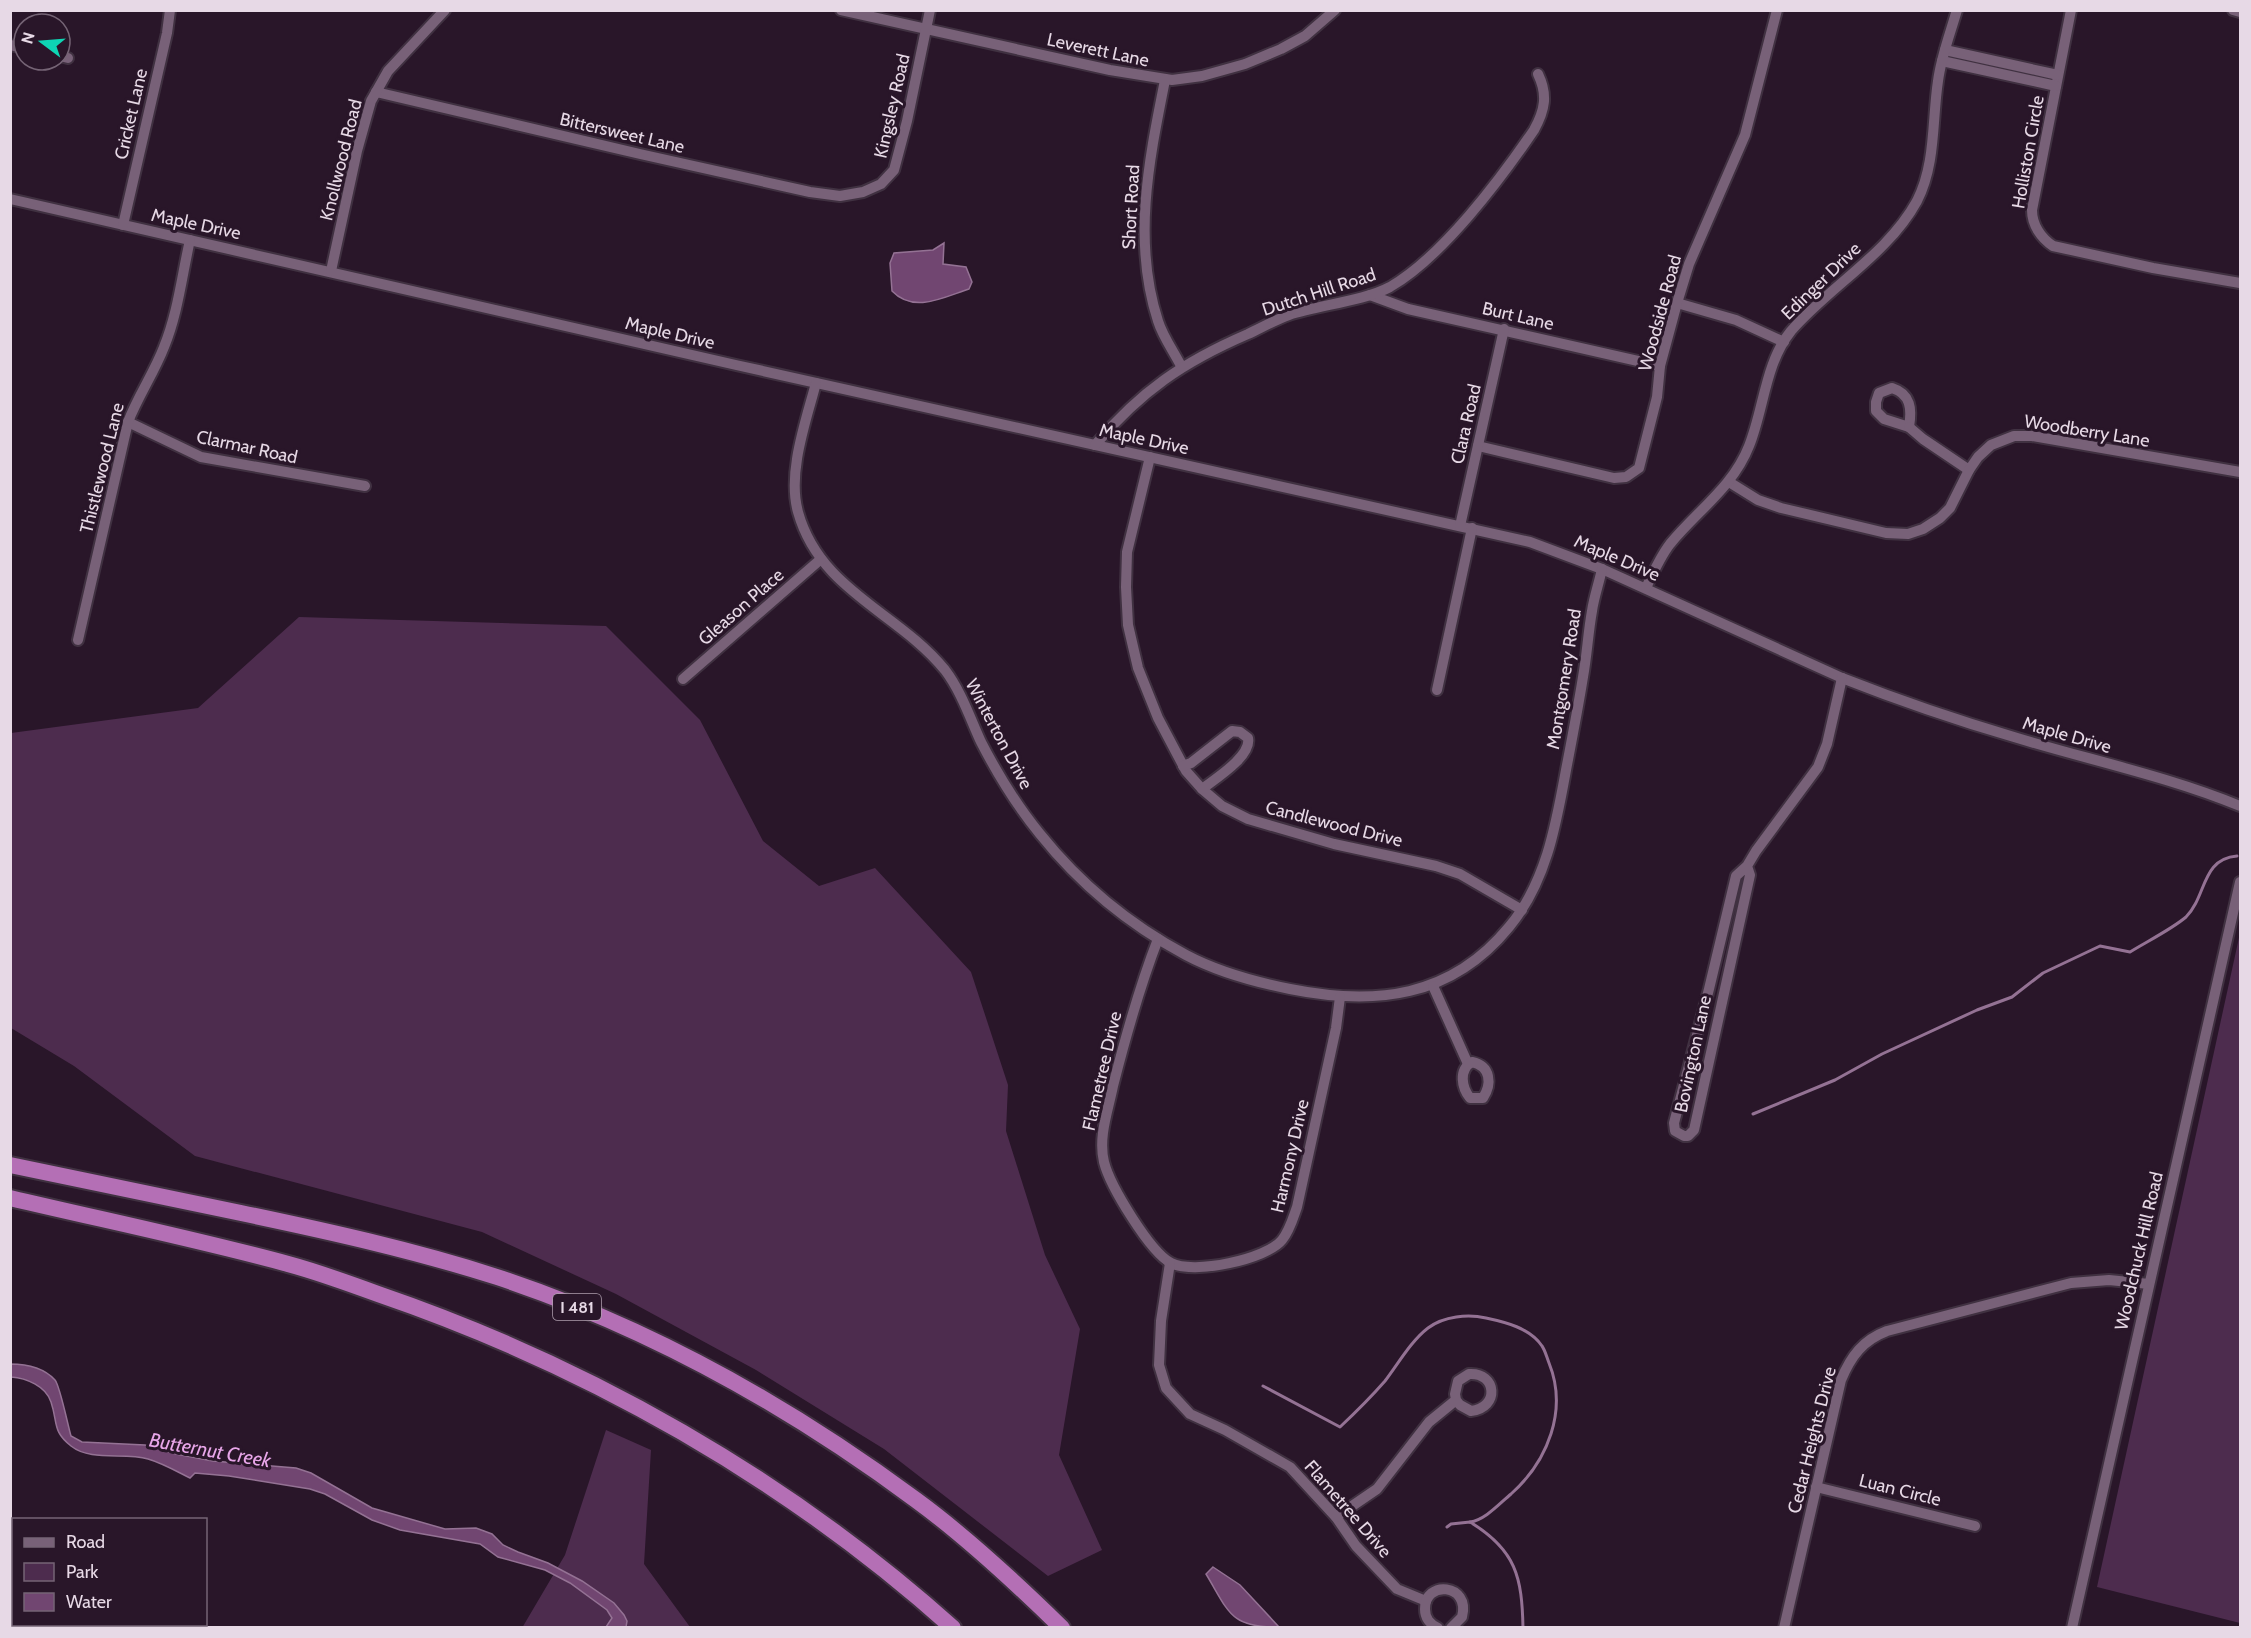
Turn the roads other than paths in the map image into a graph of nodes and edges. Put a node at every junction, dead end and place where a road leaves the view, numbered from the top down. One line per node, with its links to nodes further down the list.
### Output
1 (170, 10): 19 (street, Cricket Lane)
2 (445, 10): 16 (street, Knollwood Road)
3 (841, 10): 11 (street, Leverett Lane)
4 (930, 10): 11 (street, Kingsley Road)
5 (1335, 10): 14 (street, Leverett Lane)
6 (1777, 10): 24 (street, Woodside Road)
7 (1957, 10): 12 (street, Edinger Drive)
8 (2071, 10): 15 (street, Holliston Circle)
9 (2233, 10): 10 (street)
10 (2241, 12)
11 (926, 30): 14 (street, Leverett Lane); 17 (street, Kingsley Road)
12 (1943, 56): 15 (street); 26 (street, Edinger Drive)
13 (1538, 74): 23 (street, Dutch Hill Road)
14 (1165, 80): 27 (street, Short Road)
15 (2057, 80): 22 (street, Holliston Circle)
16 (375, 92): 17 (street, Bittersweet Lane); 21 (street, Knollwood Road)
17 (863, 192)
18 (10, 199): 19 (street, Maple Drive)
19 (123, 225): 20 (street, Maple Drive)
20 (190, 240): 21 (street, Maple Drive); 30 (street, Thistlewood Lane)
21 (331, 271): 29 (street, Maple Drive)
22 (2241, 283)
23 (1370, 295): 25 (street, Burt Lane); 27 (street, Dutch Hill Road)
24 (1677, 303): 26 (street); 28 (street, Woodside Road)
25 (1504, 329): 28 (street, Burt Lane); 33 (street, Clara Road)
26 (1784, 342): 37 (street, Edinger Drive)
27 (1181, 366): 32 (street, Dutch Hill Road)
28 (1660, 366): 33 (street, Woodside Road)
29 (816, 383): 32 (street, Maple Drive); 41 (street, Winterton Drive)
30 (128, 422): 38 (street, Clarmar Road); 44 (street, Thistlewood Lane)
31 (1909, 427): 35 (street)
32 (1095, 445): 34 (street, Maple Drive)
33 (1478, 446): 39 (street, Clara Road)
34 (1150, 457): 39 (street, Maple Drive); 48 (street, Candlewood Drive)
35 (1969, 470): 36 (street, Woodberry Lane); 37 (street, Woodberry Lane)
36 (2241, 472)
37 (1729, 482): 43 (street, Edinger Drive)
38 (365, 486)
39 (1460, 526): 40 (street, Maple Drive)
40 (1472, 528): 42 (street, Maple Drive); 47 (street)
41 (821, 559): 46 (street, Gleason Place); 55 (street, Winterton Drive)
42 (1602, 569): 43 (street, Maple Drive); 50 (street, Montgomery Road)
43 (1646, 588): 45 (street, Maple Drive)
44 (78, 640)
45 (1842, 678): 51 (street, Maple Drive); 52 (street, Bovington Lane)
46 (683, 679)
47 (1437, 690)
48 (1183, 766): 49 (street, Candlewood Drive); 49 (street)
49 (1202, 789): 54 (street, Candlewood Drive)
50 (1561, 796): 54 (street, Winterton Drive)
51 (2241, 806)
52 (1747, 866): 56 (street, Bovington Lane); 57 (street, Bovington Lane)
53 (2241, 882): 64 (street, Woodchuck Hill Road)
54 (1522, 910): 58 (street, Winterton Drive)
55 (1158, 939): 59 (street, Winterton Drive); 63 (street, Flametree Drive)
56 (1718, 951): 57 (street); 57 (street, Bovington Lane)
57 (1732, 954)
58 (1433, 986): 59 (street, Winterton Drive); 60 (street)
59 (1340, 997): 63 (street, Harmony Drive)
60 (1468, 1064)
61 (10, 1165): 71 (highway, I 481)
62 (10, 1198): 70 (highway)
63 (1170, 1263): 67 (street, Flametree Drive)
64 (2149, 1284): 66 (street, Cedar Heights Drive); 75 (street, Woodchuck Hill Road)
65 (1456, 1400): 67 (street)
66 (1816, 1486): 68 (street, Luan Circle); 74 (street, Cedar Heights Drive)
67 (1336, 1517): 69 (street, Flametree Drive)
68 (1975, 1526)
69 (1426, 1601): 72 (street); 73 (street)
70 (953, 1628)
71 (1062, 1628)
72 (1438, 1628)
73 (1451, 1628)
74 (1784, 1628)
75 (2072, 1628)

